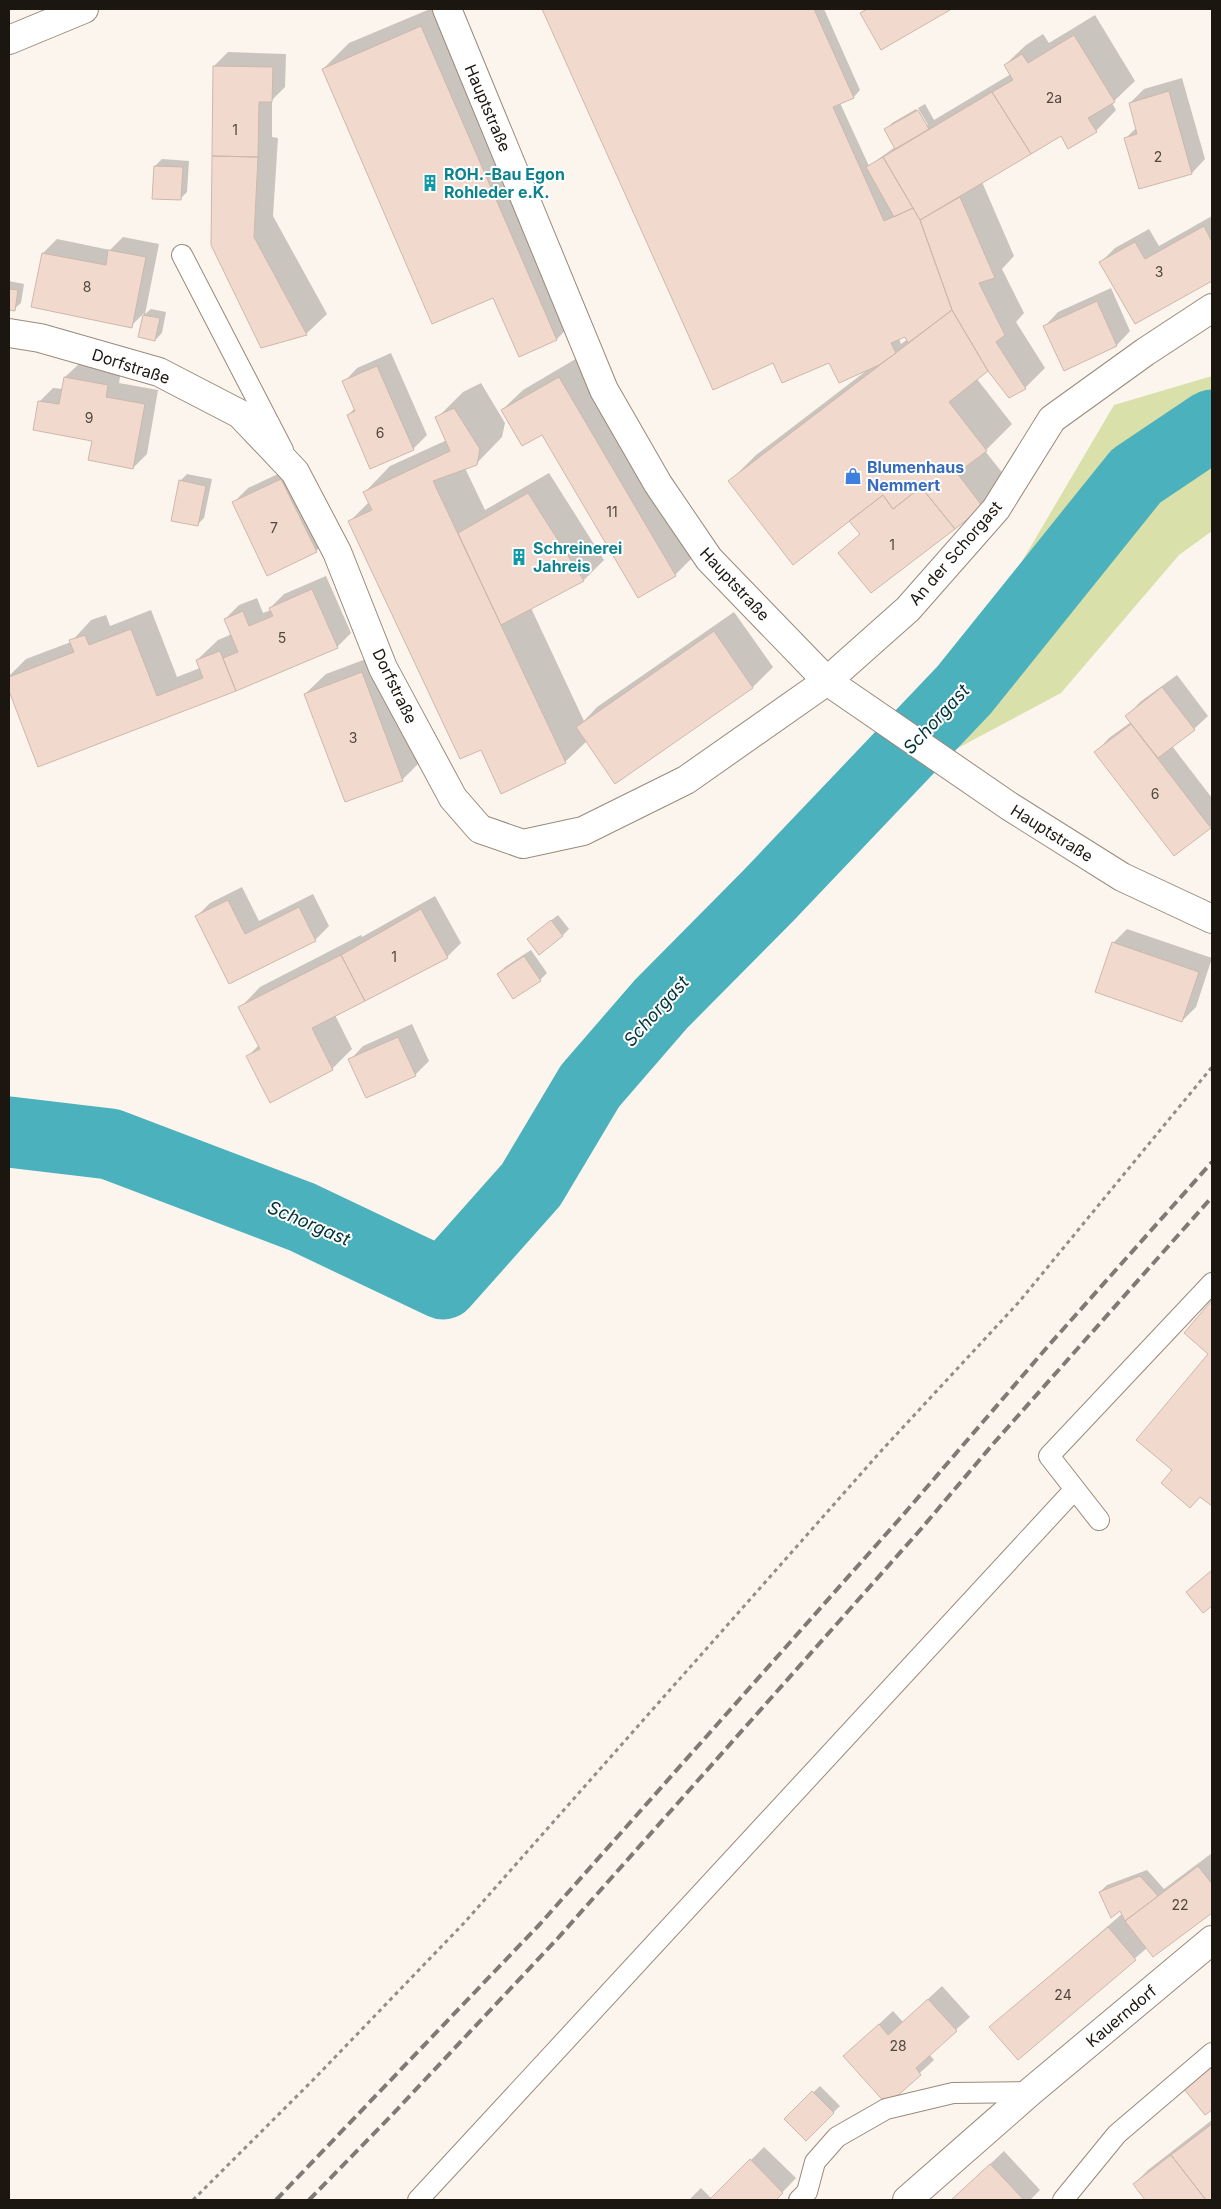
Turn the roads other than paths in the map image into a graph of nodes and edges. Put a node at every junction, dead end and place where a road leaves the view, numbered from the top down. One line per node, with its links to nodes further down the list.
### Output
1 (84, 9): 4 (street)
2 (447, 9): 10 (street, Hauptstraße)
3 (9, 17): 4 (street)
4 (34, 29): 5 (street)
5 (9, 40)
6 (182, 255): 9 (lane)
7 (1212, 308): 10 (street, An der Schorgast)
8 (9, 333): 9 (street, Dorfstraße)
9 (294, 472): 10 (street, Dorfstraße)
10 (827, 681): 11 (street, Hauptstraße)
11 (1212, 919)
12 (1212, 1283): 13 (lane)
13 (1074, 1489): 14 (lane); 18 (lane)
14 (1099, 1520)
15 (1212, 1940): 17 (street, Kauerndorf)
16 (1212, 2053): 21 (lane)
17 (1030, 2092): 19 (lane); 20 (street, Kauerndorf)
18 (418, 2200)
19 (799, 2200)
20 (907, 2200)
21 (1063, 2200)

